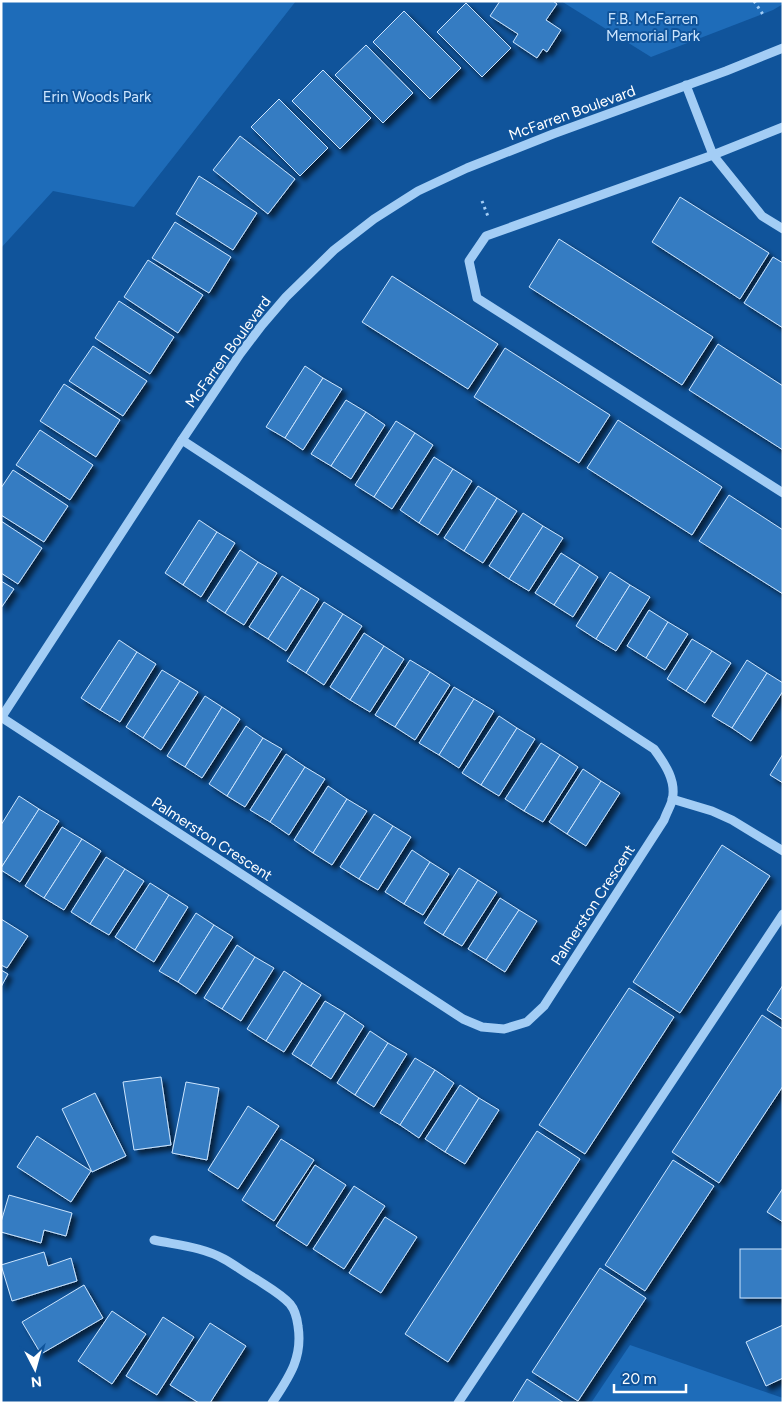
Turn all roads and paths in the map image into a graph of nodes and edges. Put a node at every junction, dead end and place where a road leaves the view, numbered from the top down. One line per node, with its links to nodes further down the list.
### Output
1 (754, 1): 2 (path)
2 (764, 16)
3 (783, 48): 4 (street, McFarren Boulevard)
4 (686, 86): 6 (street); 8 (street, McFarren Boulevard)
5 (783, 127): 6 (street)
6 (713, 155): 7 (street); 9 (street)
7 (783, 229)
8 (182, 440): 10 (street, McFarren Boulevard); 11 (street, Palmerston Crescent)
9 (783, 493)
10 (1, 718): 11 (street, Palmerston Crescent)
11 (672, 799): 12 (street)
12 (783, 851)
13 (783, 914): 16 (street)
14 (154, 1240): 15 (street)
15 (272, 1403)
16 (458, 1403)

